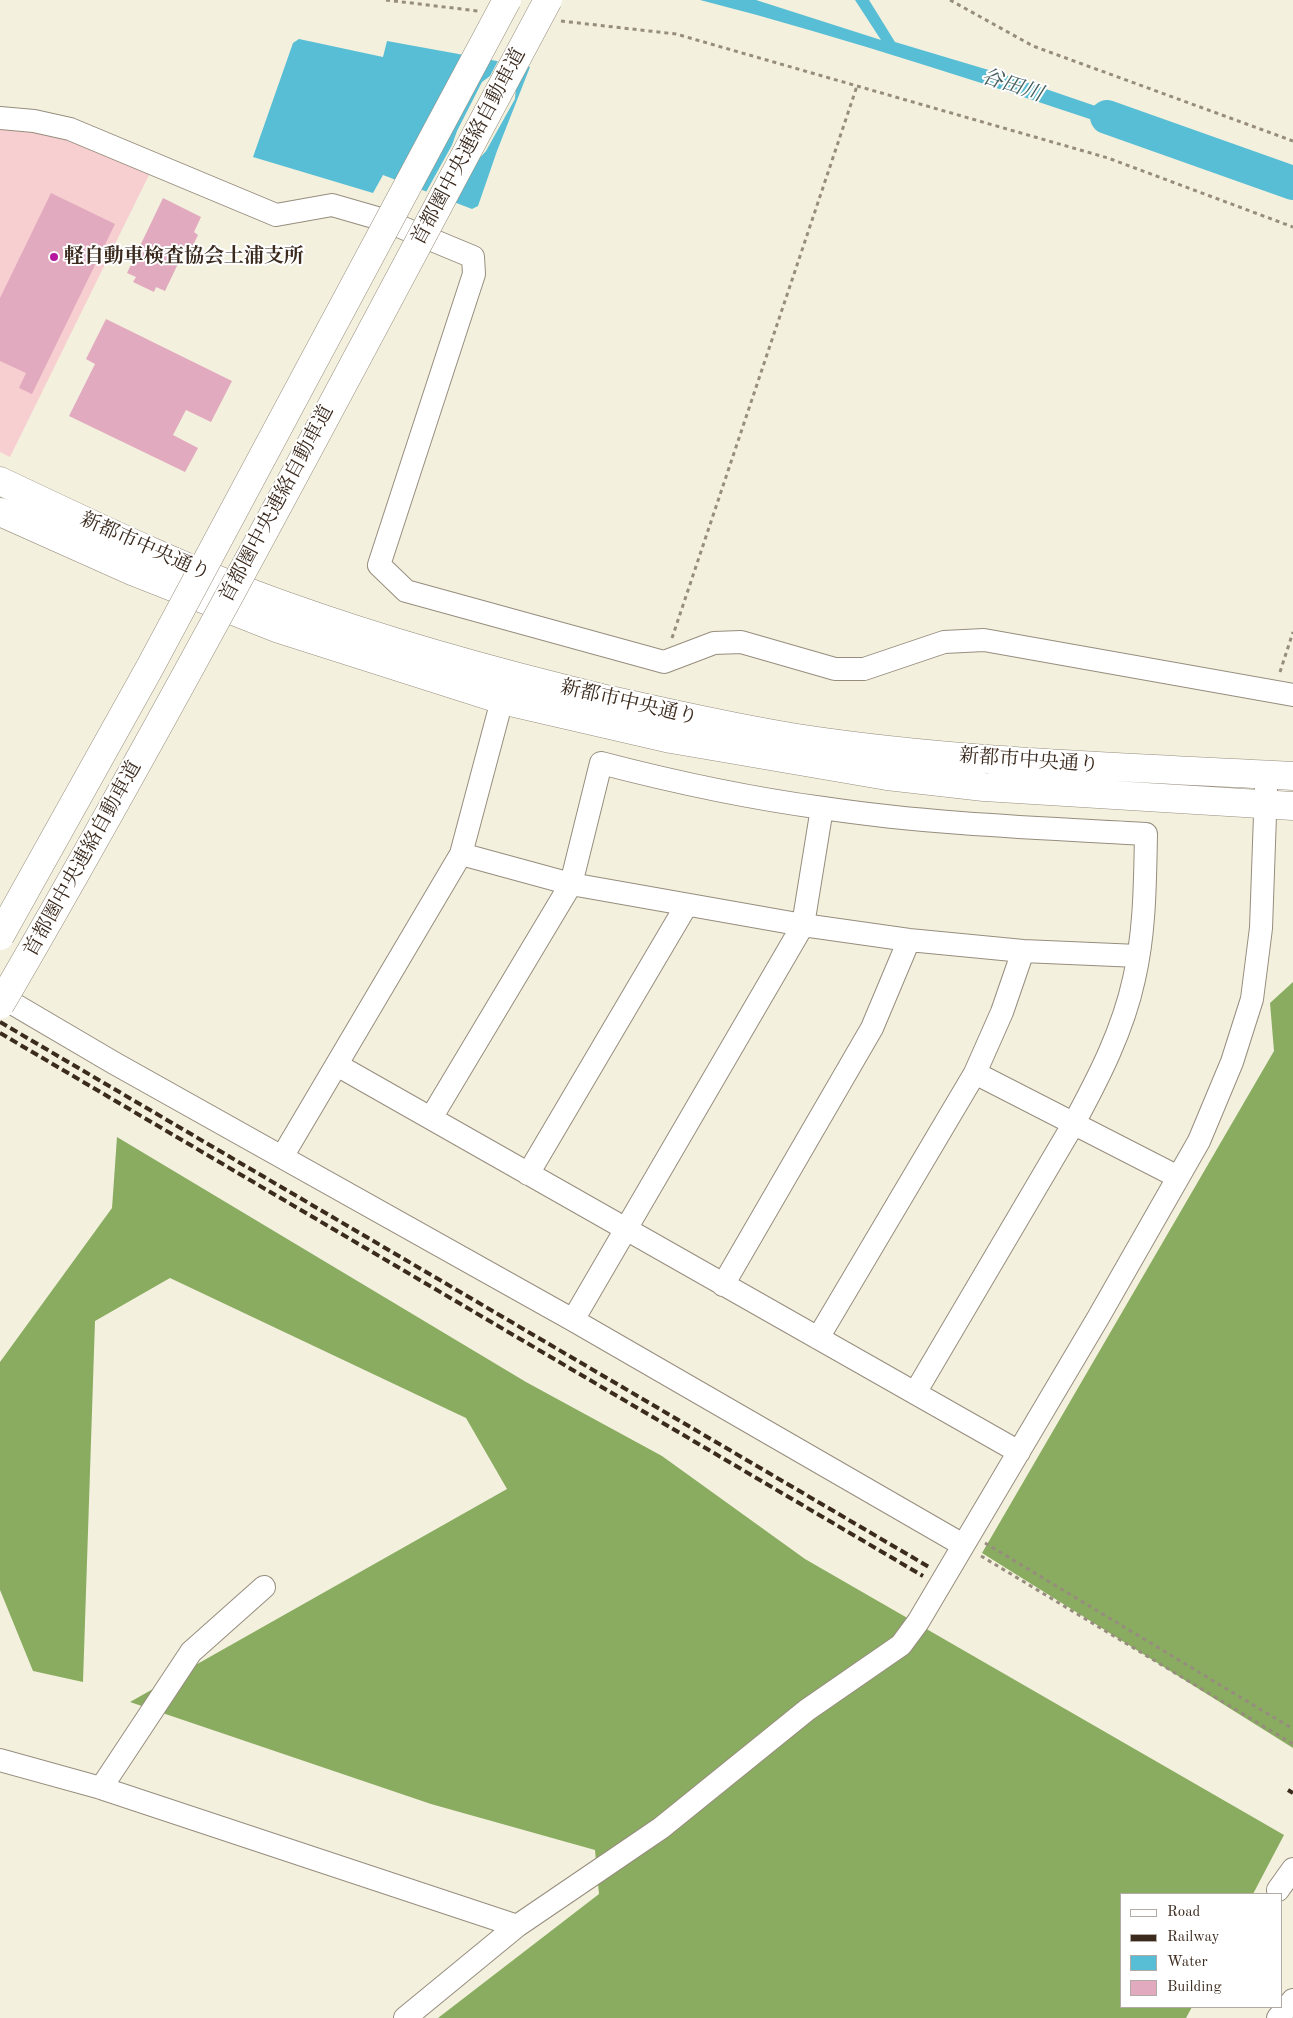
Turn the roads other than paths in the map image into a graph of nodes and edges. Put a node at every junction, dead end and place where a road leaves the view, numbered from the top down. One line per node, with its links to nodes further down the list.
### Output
1 (507, 0): 16 (main road, 首都圏中央連絡自動車道, bridge)
2 (553, 10): 21 (main road, 首都圏中央連絡自動車道, bridge)
3 (0, 118): 6 (street)
4 (0, 481): 8 (main road, 新都市中央通り)
5 (0, 512): 7 (main road, 新都市中央通り)
6 (1283, 693)
7 (502, 700): 10 (main road, 新都市中央通り); 12 (street)
8 (1266, 775): 9 (main road, 新都市中央通り); 10 (street)
9 (1293, 776)
10 (1280, 805): 28 (street)
11 (822, 808): 13 (street); 15 (street); 19 (street)
12 (461, 854): 13 (street); 22 (street)
13 (571, 884): 14 (street); 24 (street)
14 (686, 906): 15 (street); 27 (street)
15 (803, 925): 17 (street); 29 (street)
16 (0, 936)
17 (909, 940): 18 (street); 30 (street)
18 (1023, 951): 19 (street); 23 (street)
19 (1138, 956): 25 (street)
20 (0, 996): 26 (street)
21 (0, 1005)
22 (337, 1065): 24 (street); 26 (street)
23 (975, 1073): 25 (street); 32 (street)
24 (431, 1118): 27 (street)
25 (1074, 1123): 28 (street); 33 (street)
26 (282, 1157): 31 (street)
27 (528, 1174): 29 (street)
28 (1178, 1177): 34 (street)
29 (626, 1230): 30 (street); 31 (street)
30 (723, 1285): 32 (street)
31 (573, 1320): 35 (street)
32 (818, 1338): 33 (street)
33 (915, 1393): 34 (street)
34 (1019, 1452): 35 (street)
35 (966, 1539): 41 (street)
36 (264, 1587): 38 (street)
37 (0, 1760): 38 (street)
38 (101, 1788): 41 (street)
39 (1293, 1868): 40 (street)
40 (1278, 1890)
41 (517, 1926): 43 (street)
42 (1293, 2000): 44 (street)
43 (405, 2018)
44 (1278, 2018)

